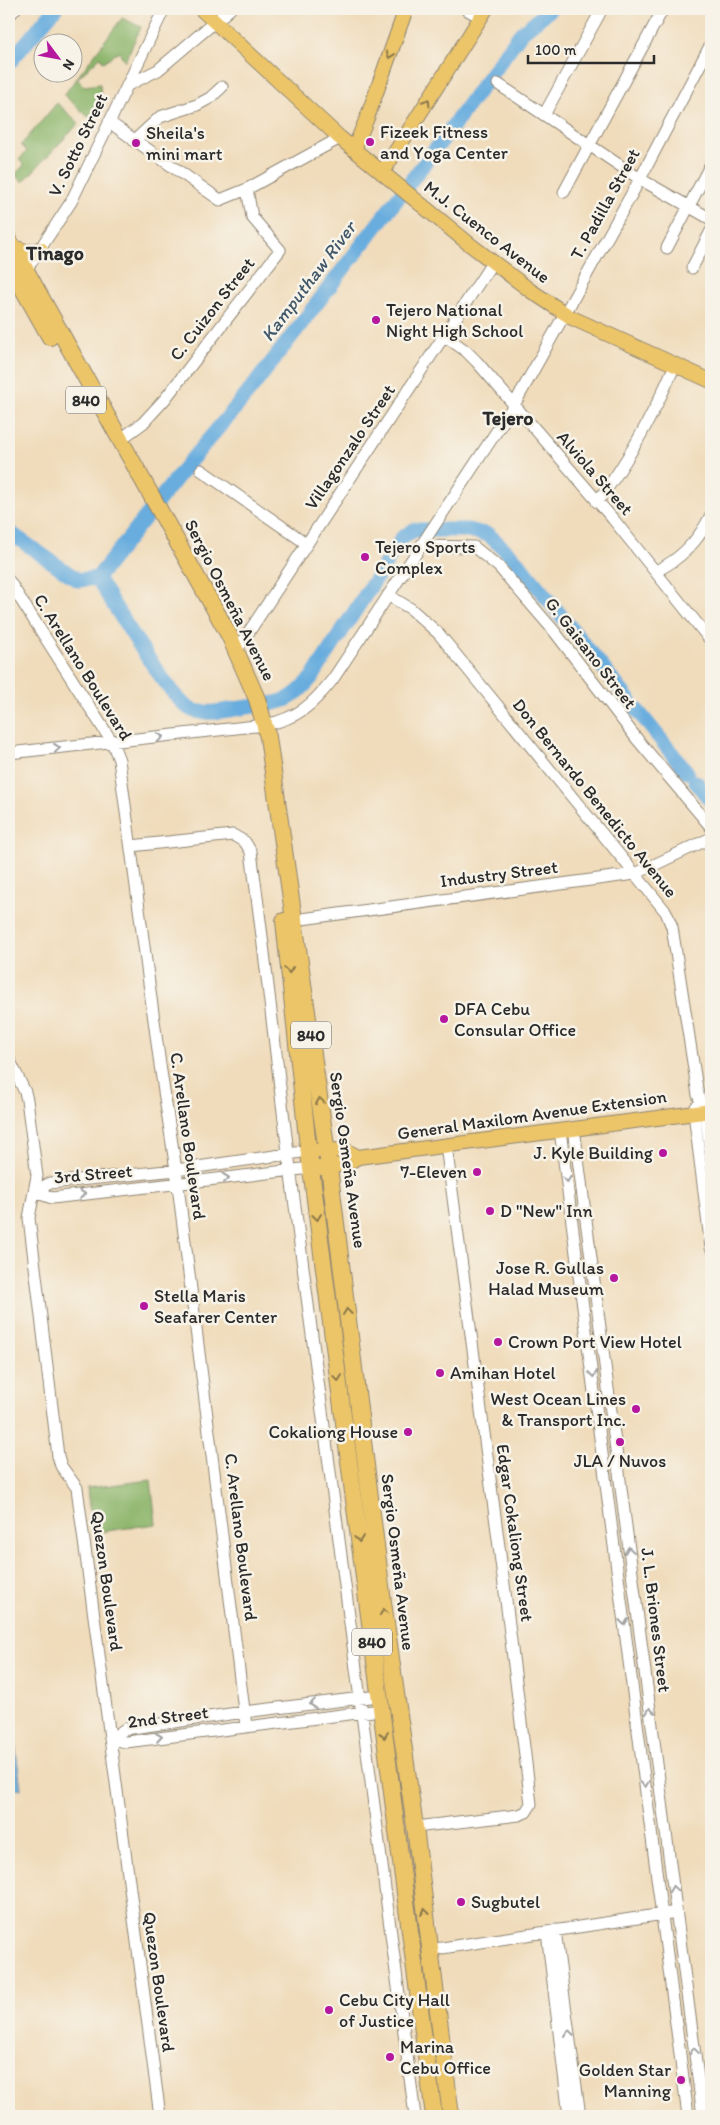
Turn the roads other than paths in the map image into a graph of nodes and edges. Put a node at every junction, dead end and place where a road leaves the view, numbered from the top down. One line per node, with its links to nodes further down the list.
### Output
1 (15, 9): 10 (street)
2 (164, 9): 14 (street, V. Sotto Street)
3 (201, 9): 11 (main road, M.J. Cuenco Avenue)
4 (230, 9): 11 (street)
5 (406, 9): 21 (main road, one-way to 21)
6 (466, 9): 9 (street)
7 (602, 9): 16 (street)
8 (663, 9): 20 (street)
9 (483, 13): 23 (main road, one-way to 9)
10 (9, 16)
11 (215, 21): 14 (street); 18 (main road, M.J. Cuenco Avenue)
12 (711, 44): 24 (street, T. Padilla Street)
13 (498, 84): 16 (street)
14 (128, 85): 17 (street, V. Sotto Street)
15 (222, 87): 19 (street)
16 (544, 115): 20 (street)
17 (109, 122): 19 (street); 32 (street, V. Sotto Street)
18 (340, 138): 21 (main road, M.J. Cuenco Avenue); 25 (street)
19 (134, 141): 25 (street)
20 (590, 145): 24 (street); 26 (street)
21 (354, 149): 23 (main road, M.J. Cuenco Avenue)
22 (711, 164): 27 (street)
23 (382, 173): 33 (main road, M.J. Cuenco Avenue)
24 (640, 178): 27 (street); 37 (street, T. Padilla Street)
25 (247, 189): 42 (street, C. Cuizon Street)
26 (564, 192)
27 (688, 207): 28 (street); 31 (street)
28 (711, 219)
29 (711, 231): 35 (street)
30 (11, 244): 32 (highway); 36 (highway, Sergio Osmeña Avenue / 840)
31 (667, 248)
32 (40, 250): 36 (street, V. Sotto Street)
33 (492, 263): 37 (main road, M.J. Cuenco Avenue); 38 (street, Villagonzalo Street)
34 (9, 264): 36 (highway, Sergio Osmeña Avenue / 840)
35 (692, 268)
36 (15, 282): 42 (highway, Sergio Osmeña Avenue / 840); 44 (highway, Sergio Osmeña Avenue / 840)
37 (565, 314): 39 (main road, M.J. Cuenco Avenue); 41 (street, T. Padilla Street)
38 (445, 336): 41 (street, Alviola Street); 49 (street, Villagonzalo Street)
39 (675, 366): 40 (main road, M.J. Cuenco Avenue); 45 (street)
40 (711, 381)
41 (514, 405): 45 (street, Alviola Street); 48 (street, T. Padilla Street)
42 (121, 439): 44 (highway, Sergio Osmeña Avenue / 840)
43 (201, 470): 49 (street)
44 (150, 501): 47 (highway, Sergio Osmeña Avenue / 840)
45 (597, 502): 50 (street, Alviola Street)
46 (711, 515): 50 (street)
47 (161, 521): 54 (highway, Sergio Osmeña Avenue / 840); 55 (highway, Sergio Osmeña Avenue / 840)
48 (424, 541): 52 (street, T. Padilla Street); 58 (street, G. Gaisano Street)
49 (307, 544): 54 (street, Villagonzalo Street)
50 (656, 571): 53 (street, Alviola Street)
51 (9, 581): 56 (street, C. Arellano Boulevard)
52 (388, 595): 55 (street, T. Padilla Street); 61 (street, Don Bernardo Benedicto Avenue)
53 (711, 641)
54 (236, 650): 55 (highway, Sergio Osmeña Avenue / 840)
55 (257, 712): 56 (street, T. Padilla Street, one-way to 55); 62 (highway, Sergio Osmeña Avenue / 840)
56 (112, 742): 57 (street, T. Padilla Street, one-way to 56); 60 (street, C. Arellano Boulevard)
57 (9, 753)
58 (711, 827)
59 (711, 838): 61 (street, Industry Street)
60 (131, 846): 69 (street); 74 (street, C. Arellano Boulevard)
61 (635, 874): 62 (street, Industry Street); 64 (street, Don Bernardo Benedicto Avenue)
62 (289, 921): 67 (highway, Sergio Osmeña Avenue / 840, one-way to 62); 68 (highway, Sergio Osmeña Avenue / 840, one-way to 68)
63 (9, 1059): 77 (street, Quezon Boulevard)
64 (704, 1112): 65 (main road, General Maxilom Avenue Extension); 70 (street); 78 (street)
65 (567, 1129): 66 (main road, General Maxilom Avenue Extension); 79 (street, J. L. Briones Street); 80 (street, J. L. Briones Street, one-way to 80)
66 (446, 1145): 71 (main road, General Maxilom Avenue Extension); 91 (street, Edgar Cokaliong Street)
67 (327, 1150): 68 (main road, General Maxilom Avenue Extension); 71 (main road, General Maxilom Avenue Extension); 72 (highway, Sergio Osmeña Avenue / 840)
68 (309, 1151): 69 (street, 3rd Street); 73 (highway, Sergio Osmeña Avenue / 840)
69 (289, 1154): 74 (street, 3rd Street); 75 (street)
70 (711, 1156)
71 (358, 1157): 72 (main road, General Maxilom Avenue Extension)
72 (329, 1167): 73 (main road, General Maxilom Avenue Extension); 91 (highway, Sergio Osmeña Avenue / 840, one-way to 72)
73 (311, 1168): 75 (street, 3rd Street); 84 (highway, Sergio Osmeña Avenue / 840, one-way to 84)
74 (176, 1170): 76 (street, C. Arellano Boulevard); 77 (street, 3rd Street)
75 (291, 1170): 76 (street, 3rd Street, one-way to 75); 83 (street)
76 (178, 1183): 77 (street, 3rd Street, one-way to 76); 85 (street, C. Arellano Boulevard)
77 (35, 1192): 88 (street, Quezon Boulevard)
78 (711, 1248)
79 (599, 1316): 80 (street); 81 (street, J. L. Briones Street)
80 (586, 1318): 82 (street, J. L. Briones Street, one-way to 82)
81 (615, 1436): 82 (street); 89 (street, J. L. Briones Street, one-way to 81)
82 (601, 1437): 90 (street, J. L. Briones Street, one-way to 90)
83 (362, 1698): 84 (street, 2nd Street); 85 (street, 2nd Street, one-way to 85); 86 (street)
84 (380, 1703): 86 (street, 2nd Street); 95 (highway, Sergio Osmeña Avenue / 840, one-way to 95)
85 (244, 1712): 87 (street, C. Arellano Boulevard); 88 (street, 2nd Street)
86 (364, 1712): 87 (street, 2nd Street); 96 (street)
87 (246, 1726): 88 (street, 2nd Street, one-way to 87)
88 (111, 1739): 98 (street, Quezon Boulevard)
89 (653, 1739): 90 (street); 92 (street, J. L. Briones Street, one-way to 89)
90 (640, 1742): 93 (street, J. L. Briones Street, one-way to 93)
91 (415, 1826): 95 (highway, Sergio Osmeña Avenue / 840, one-way to 91)
92 (676, 1913): 93 (street); 105 (street, J. L. Briones Street, one-way to 92)
93 (663, 1914): 94 (street); 104 (street, J. L. Briones Street)
94 (551, 1931): 95 (street); 97 (street)
95 (421, 1951): 96 (street); 100 (highway, Sergio Osmeña Avenue / 840); 101 (highway, Sergio Osmeña Avenue / 840)
96 (394, 1955): 99 (street)
97 (570, 2084): 102 (street); 103 (street)
98 (160, 2116)
99 (415, 2116)
100 (434, 2116)
101 (451, 2116)
102 (569, 2116)
103 (580, 2116)
104 (688, 2116)
105 (703, 2116)

